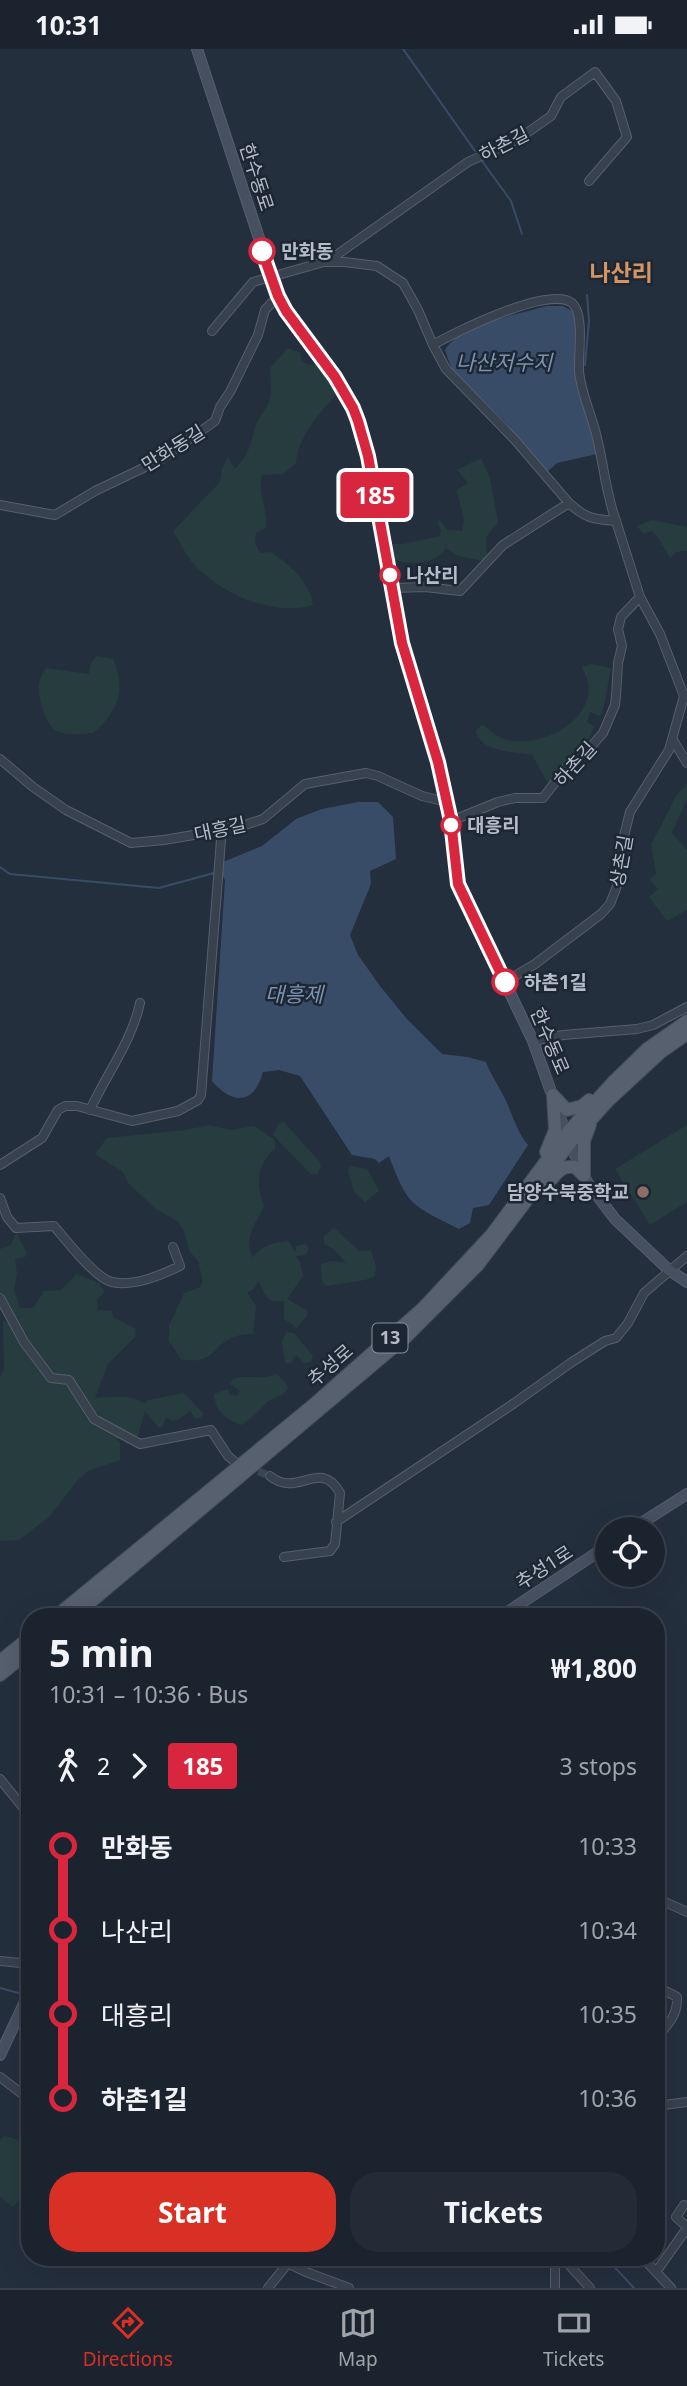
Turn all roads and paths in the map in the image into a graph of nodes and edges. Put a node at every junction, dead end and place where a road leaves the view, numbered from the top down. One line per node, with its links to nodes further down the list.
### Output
1 (197, 49): 4 (street, 한수동로)
2 (589, 181): 3 (street, 하촌길)
3 (334, 261): 4 (street, 하촌길); 7 (street, 하촌길)
4 (271, 277): 5 (street, 한수동로); 6 (street, 하촌길)
5 (278, 296): 9 (street, 만화동길); 11 (street, 한수동로)
6 (212, 331)
7 (433, 345): 8 (street, 하촌길); 10 (street)
8 (569, 503): 10 (street, 하촌길); 11 (street)
9 (0, 505)
10 (616, 521): 12 (street)
11 (393, 589): 17 (street, 한수동로)
12 (640, 597): 13 (street, 상촌길); 18 (street, 하촌길)
13 (686, 696): 14 (street, 상촌길)
14 (673, 740): 16 (street); 20 (street, 상촌길)
15 (0, 759): 19 (street, 대흥길)
16 (687, 763)
17 (447, 802): 18 (street, 한수동로); 19 (street, 대흥길)
18 (451, 821): 20 (street, 한수동로)
19 (222, 827): 28 (street)
20 (505, 982): 25 (street, 한수동로)
21 (140, 1003): 28 (street)
22 (687, 1007): 25 (street)
23 (687, 1021): 26 (main road, 추성로 / 13)
24 (687, 1034): 29 (main road, 추성로 / 13)
25 (533, 1041): 27 (street, 한수동로)
26 (647, 1049): 27 (main road); 30 (main road, 추성로 / 13)
27 (553, 1095): 30 (street, 한수동로); 34 (main road)
28 (90, 1110): 31 (street)
29 (597, 1113): 30 (main road, 추성로 / 13); 32 (main road)
30 (568, 1138): 32 (street, 한수동로); 34 (main road, 추성로 / 13); 37 (main road, 추성로 / 13)
31 (0, 1165)
32 (584, 1176): 37 (main road); 38 (street, 한수동로)
33 (0, 1198): 35 (street)
34 (486, 1240): 48 (main road, 추성로 / 13)
35 (173, 1247)
36 (687, 1256): 38 (street)
37 (478, 1265): 49 (main road, 추성로 / 13)
38 (669, 1270): 39 (street, 한수동로); 45 (street)
39 (687, 1282)
40 (0, 1298): 41 (street)
41 (234, 1461)
42 (270, 1476): 45 (street)
43 (687, 1494): 44 (street)
44 (651, 1517)
45 (336, 1522): 47 (street)
46 (595, 1554): 50 (street, 추성1로)
47 (284, 1557)
48 (66, 1608)
49 (83, 1608)
50 (514, 1608)
51 (21, 1644): 53 (main road)
52 (21, 1658): 54 (main road)
53 (0, 1661)
54 (0, 1675)
55 (0, 1779): 56 (street)
56 (21, 1805)
57 (665, 1902): 58 (street)
58 (687, 1912)
59 (0, 1961): 60 (street)
60 (21, 1963)
61 (665, 1991): 65 (street)
62 (21, 2011): 63 (street)
63 (18, 2018): 64 (street); 66 (street)
64 (21, 2020)
65 (665, 2028)
66 (0, 2055)
67 (0, 2077): 68 (street)
68 (21, 2093)
69 (687, 2102): 70 (street)
70 (665, 2105)
71 (684, 2205): 72 (street)
72 (687, 2228): 73 (street)
73 (665, 2259)
74 (287, 2266): 81 (street)
75 (298, 2266): 82 (street)
76 (555, 2266): 83 (street)
77 (570, 2266): 84 (street)
78 (650, 2266): 80 (street)
79 (660, 2266): 80 (street)
80 (656, 2272): 85 (street)
81 (268, 2288)
82 (349, 2288)
83 (555, 2288)
84 (590, 2288)
85 (671, 2288)

